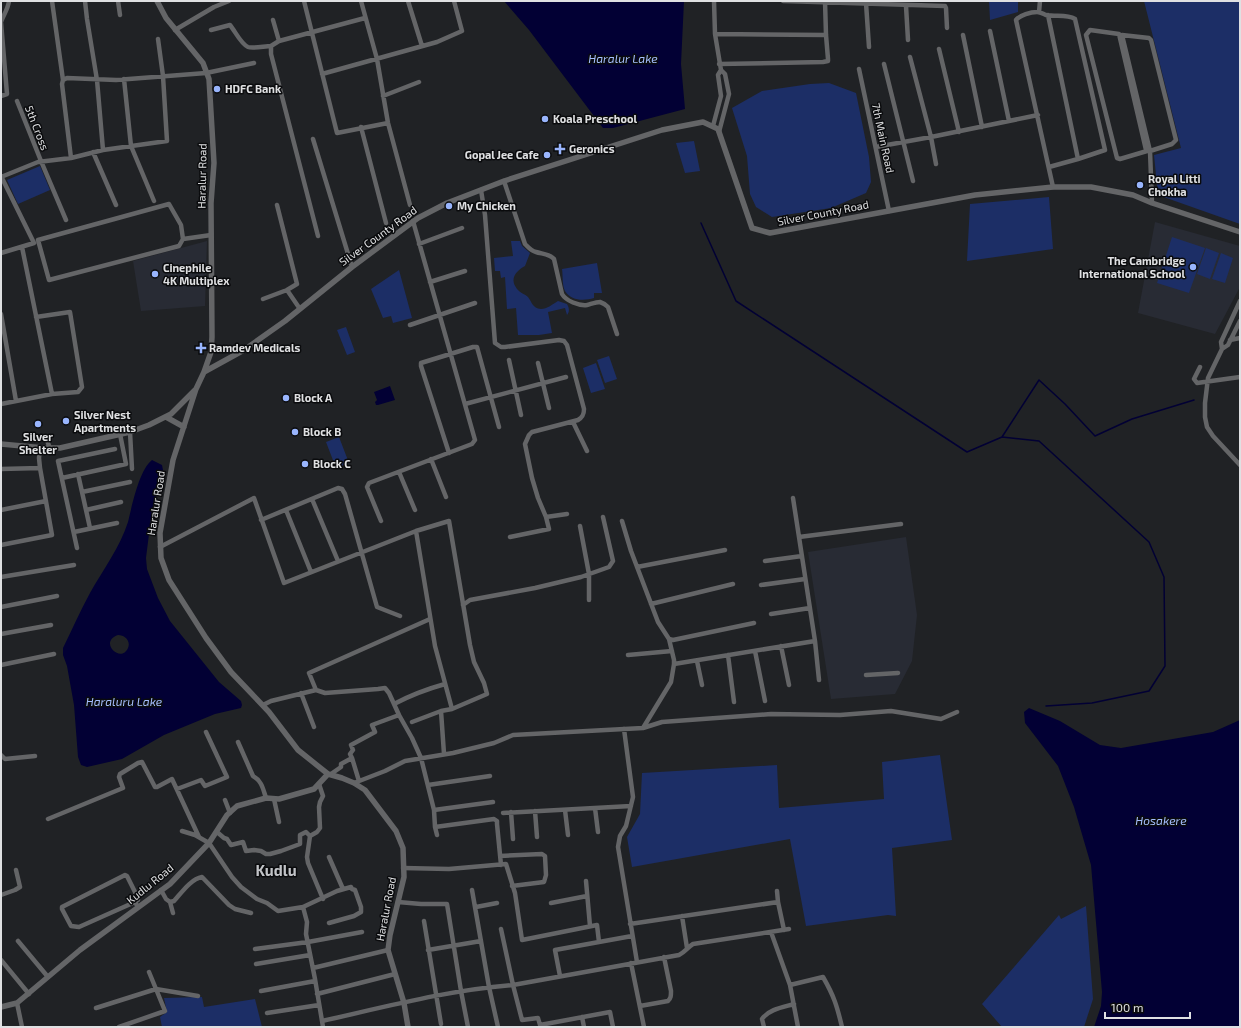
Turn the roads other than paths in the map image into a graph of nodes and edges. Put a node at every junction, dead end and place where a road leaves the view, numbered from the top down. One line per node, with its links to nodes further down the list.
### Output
1 (9, 1): 51 (street)
2 (52, 1): 48 (street)
3 (85, 1): 49 (street)
4 (118, 1): 18 (street)
5 (157, 1): 23 (street, Haralur Road)
6 (229, 1): 23 (street)
7 (304, 1): 26 (street)
8 (361, 1): 20 (street)
9 (408, 1): 34 (street)
10 (454, 1): 34 (street)
11 (714, 1): 27 (street)
12 (784, 1): 14 (street)
13 (1040, 1): 17 (street)
14 (826, 2): 15 (street); 28 (street)
15 (866, 2): 16 (street); 35 (street)
16 (906, 6): 22 (street); 31 (street)
17 (1039, 12): 19 (street); 54 (street)
18 (120, 15)
19 (1048, 15): 71 (street); 71 (street)
20 (366, 18): 26 (street); 38 (street)
21 (273, 20): 32 (street)
22 (947, 28)
23 (175, 30): 44 (street, Haralur Road)
24 (211, 30): 33 (street)
25 (990, 31): 55 (street)
26 (311, 32): 32 (street); 45 (street)
27 (715, 34): 28 (street); 40 (street)
28 (826, 35): 40 (street)
29 (963, 35): 58 (street)
30 (158, 39): 46 (street)
31 (908, 40)
32 (278, 41): 33 (street)
33 (271, 46): 92 (street)
34 (422, 46): 38 (street)
35 (868, 47)
36 (939, 49): 61 (street)
37 (910, 57): 62 (street)
38 (377, 59): 45 (street); 52 (street)
39 (254, 62): 44 (street)
40 (719, 64): 43 (street)
41 (884, 64): 64 (street)
42 (859, 69): 66 (street, 7th Main Road)
43 (721, 70): 57 (street); 60 (street)
44 (206, 73): 46 (street); 91 (street, Haralur Road)
45 (322, 74): 59 (street)
46 (163, 76): 47 (street); 65 (street)
47 (124, 79): 49 (street); 65 (street)
48 (63, 80): 49 (street); 70 (street)
49 (97, 80): 67 (street)
50 (419, 82): 52 (street)
51 (1, 96)
52 (383, 96): 56 (street)
53 (17, 101): 72 (street, 5th Cross)
54 (1038, 115): 55 (street); 74 (street)
55 (1009, 121): 58 (street)
56 (388, 122): 59 (street); 84 (street)
57 (713, 126): 60 (street); 76 (street, Silver County Road)
58 (982, 126): 61 (street)
59 (361, 127): 88 (street)
60 (720, 132): 85 (street, Silver County Road)
61 (959, 132): 62 (street)
62 (931, 138): 64 (street); 73 (street)
63 (313, 139): 97 (street)
64 (904, 142): 66 (street); 77 (street)
65 (131, 146): 67 (street); 80 (street)
66 (876, 147): 85 (street, 7th Main Road)
67 (103, 150): 69 (street)
68 (1148, 151): 68 (street); 68 (street); 81 (street)
69 (93, 152): 70 (street); 82 (street)
70 (71, 158): 72 (street)
71 (1078, 159): 74 (street)
72 (41, 161): 75 (street); 86 (street, 5th Cross)
73 (936, 164)
74 (1049, 167): 78 (street)
75 (1, 177): 95 (street)
76 (504, 181): 79 (street, Silver County Road); 110 (street)
77 (913, 181)
78 (1053, 187): 81 (street, Silver County Road); 85 (street, Silver County Road)
79 (481, 190): 87 (street, Silver County Road); 133 (street)
80 (154, 201)
81 (1152, 203): 90 (street, Silver County Road)
82 (116, 205)
83 (277, 205): 100 (street)
84 (410, 205)
85 (889, 211)
86 (66, 220)
87 (413, 221): 94 (street); 97 (street, Silver County Road)
88 (386, 223)
89 (462, 228): 94 (street)
90 (1240, 232)
91 (211, 235): 93 (street); 118 (street, Haralur Road)
92 (318, 236)
93 (183, 239): 93 (street)
94 (419, 244): 99 (street)
95 (22, 247): 96 (street); 107 (street)
96 (1, 253)
97 (352, 267): 104 (street, Silver County Road)
98 (465, 271): 99 (street)
99 (430, 282): 106 (street)
100 (287, 290): 101 (street); 104 (street)
101 (263, 299)
102 (1240, 301): 113 (street)
103 (475, 303): 106 (street)
104 (300, 309): 118 (street, Silver County Road)
105 (1, 314): 127 (street)
106 (440, 315): 109 (street); 114 (street)
107 (36, 317): 125 (street); 125 (street)
108 (1240, 321): 112 (street)
109 (410, 325)
110 (617, 334)
111 (1240, 338): 112 (street)
112 (1230, 340): 113 (street)
113 (1222, 350): 121 (street)
114 (451, 353): 126 (street); 129 (street); 144 (street)
115 (509, 360): 124 (street)
116 (538, 362): 122 (street)
117 (1200, 367): 121 (street)
118 (204, 372): 123 (street, Haralur Road)
119 (566, 377): 122 (street)
120 (1240, 377): 121 (street)
121 (1206, 382): 146 (street)
122 (543, 383): 124 (street); 130 (street)
123 (196, 389): 132 (street); 135 (street, Haralur Road)
124 (516, 390): 126 (street); 131 (street)
125 (52, 394): 127 (street)
126 (491, 397): 129 (street); 134 (street)
127 (16, 402): 128 (street)
128 (1, 404)
129 (465, 404): 144 (street)
130 (549, 408)
131 (521, 415)
132 (166, 417): 135 (street); 136 (street)
133 (573, 422): 143 (street); 165 (street)
134 (499, 427)
135 (184, 428): 179 (street, Haralur Road)
136 (130, 432): 137 (street); 149 (street)
137 (120, 434): 141 (street); 151 (street)
138 (46, 437): 141 (street)
139 (1, 444): 140 (street)
140 (40, 448): 141 (street); 147 (street)
141 (50, 449)
142 (115, 449): 152 (street)
143 (587, 451)
144 (449, 453): 145 (street)
145 (431, 459): 150 (street); 155 (street)
146 (1240, 465)
147 (40, 468): 148 (street); 158 (street)
148 (1, 469)
149 (132, 469)
150 (399, 472): 163 (street); 168 (street)
151 (78, 474): 152 (street); 154 (street)
152 (62, 478): 175 (street)
153 (130, 482): 154 (street)
154 (82, 492): 161 (street)
155 (446, 497)
156 (793, 498): 177 (street)
157 (312, 499): 162 (street); 182 (street); 184 (street)
158 (46, 501): 160 (street); 178 (street)
159 (121, 502): 161 (street)
160 (1, 510)
161 (86, 510): 173 (street)
162 (286, 510): 167 (street); 188 (street)
163 (415, 510)
164 (567, 514): 165 (street)
165 (546, 517): 176 (street)
166 (603, 518): 189 (street)
167 (261, 520): 179 (street); 188 (street)
168 (381, 521)
169 (622, 521): 187 (street)
170 (117, 523): 173 (street)
171 (901, 524): 177 (street)
172 (580, 526): 189 (street)
173 (90, 528): 175 (street)
174 (416, 531): 182 (street); 197 (street); 202 (street)
175 (74, 532): 180 (street)
176 (510, 537)
177 (799, 537): 183 (street)
178 (1, 545)
179 (160, 547): 227 (street, Haralur Road)
180 (78, 548)
181 (725, 550): 187 (street)
182 (362, 552): 184 (street); 201 (street)
183 (802, 556): 185 (street); 191 (street)
184 (338, 561): 188 (street)
185 (765, 561)
186 (74, 565): 190 (street)
187 (637, 567): 196 (street)
188 (311, 572)
189 (589, 574): 195 (street); 197 (street)
190 (1, 577)
191 (805, 579): 193 (street); 199 (street)
192 (734, 584): 196 (street)
193 (761, 585)
194 (57, 596): 198 (street)
195 (589, 600)
196 (651, 604): 206 (street)
197 (463, 605): 229 (street)
198 (1, 607)
199 (810, 608): 200 (street); 207 (street)
200 (771, 614)
201 (400, 616)
202 (430, 619): 220 (street); 223 (street)
203 (754, 624): 206 (street)
204 (51, 625): 205 (street)
205 (1, 634)
206 (669, 639): 209 (street)
207 (815, 641): 208 (street); 219 (street)
208 (781, 646): 210 (street); 222 (street)
209 (672, 651): 212 (street); 215 (street)
210 (755, 651): 213 (street); 225 (street)
211 (54, 654): 216 (street)
212 (628, 655)
213 (728, 655): 214 (street); 226 (street)
214 (697, 660): 215 (street); 221 (street)
215 (674, 664): 235 (street)
216 (1, 665)
217 (898, 673): 218 (street)
218 (866, 675)
219 (819, 680)
220 (445, 684): 228 (street); 229 (street)
221 (702, 685)
222 (789, 685)
223 (316, 690): 224 (street); 228 (street)
224 (301, 693): 227 (street); 234 (street)
225 (765, 701)
226 (734, 702)
227 (263, 704): 244 (street, Haralur Road)
228 (394, 704): 232 (street)
229 (452, 708): 230 (street)
230 (441, 711): 233 (street); 239 (street)
231 (957, 712): 235 (street)
232 (399, 715): 242 (street); 243 (street)
233 (412, 722)
234 (314, 727)
235 (642, 728): 236 (street)
236 (624, 729): 239 (street); 254 (street)
237 (206, 732): 249 (street)
238 (238, 742): 250 (street)
239 (444, 754): 243 (street)
240 (1, 755): 241 (street)
241 (35, 756)
242 (352, 758): 244 (street); 246 (street)
243 (421, 758): 246 (street); 248 (street)
244 (330, 774): 246 (street, Haralur Road); 247 (street, Kudlu Road)
245 (490, 776): 248 (street)
246 (356, 782): 278 (street, Haralur Road)
247 (319, 784): 251 (street, Kudlu Road); 270 (street)
248 (428, 785): 256 (street)
249 (177, 789): 262 (street); 271 (street)
250 (266, 798): 251 (street, Kudlu Road); 260 (street, Kudlu Road)
251 (274, 799): 263 (street)
252 (225, 800): 260 (street)
253 (494, 802): 256 (street)
254 (631, 806): 255 (street); 302 (street)
255 (595, 808): 257 (street); 267 (street)
256 (434, 810): 264 (street)
257 (565, 810): 258 (street); 269 (street)
258 (535, 811): 259 (street); 272 (street)
259 (511, 812): 261 (street); 273 (street)
260 (230, 813): 266 (street, Kudlu Road)
261 (503, 813)
262 (48, 819)
263 (279, 822)
264 (436, 827): 268 (street); 275 (street)
265 (182, 830): 271 (street)
266 (216, 832): 270 (street); 274 (street, Kudlu Road)
267 (598, 832)
268 (436, 835)
269 (568, 835)
270 (310, 836): 288 (street)
271 (199, 837): 274 (street)
272 (537, 837)
273 (513, 839)
274 (209, 843): 283 (street, Kudlu Road); 295 (street)
275 (500, 856): 277 (street); 281 (street)
276 (329, 857): 282 (street)
277 (501, 865): 278 (street); 281 (street)
278 (403, 868): 290 (street, Haralur Road)
279 (16, 870): 286 (street)
280 (586, 881): 287 (street)
281 (512, 886): 303 (street)
282 (343, 889): 288 (street); 301 (street)
283 (161, 890): 289 (street); 294 (street, Kudlu Road)
284 (472, 890): 296 (street)
285 (777, 890): 291 (street)
286 (1, 895)
287 (587, 896): 293 (street); 303 (street)
288 (322, 899): 295 (street)
289 (170, 902): 297 (street); 298 (street)
290 (398, 902): 314 (street); 317 (street, Haralur Road)
291 (778, 902): 299 (street); 306 (street)
292 (497, 903): 296 (street)
293 (551, 903)
294 (136, 905): 294 (street); 328 (street, Kudlu Road)
295 (303, 907): 312 (street)
296 (476, 907): 310 (street)
297 (173, 913)
298 (251, 913)
299 (682, 916): 302 (street); 315 (street)
300 (424, 921): 318 (street)
301 (329, 923)
302 (630, 924): 309 (street)
303 (590, 926): 313 (street)
304 (501, 929): 330 (street)
305 (790, 929): 306 (street)
306 (784, 930): 308 (street)
307 (362, 932): 312 (street)
308 (771, 932): 315 (street); 331 (street)
309 (632, 936): 313 (street); 322 (street)
310 (481, 940): 314 (street); 332 (street)
311 (18, 941): 328 (street)
312 (308, 942): 316 (street); 319 (street)
313 (599, 942): 327 (street)
314 (454, 946): 318 (street); 335 (street)
315 (687, 948): 320 (street)
316 (256, 949)
317 (388, 950): 324 (street); 326 (street, Haralur Road)
318 (428, 950): 339 (street)
319 (310, 955): 323 (street); 324 (street)
320 (664, 957): 322 (street); 344 (street)
321 (1, 960): 336 (street)
322 (634, 963): 327 (street); 344 (street)
323 (256, 964)
324 (312, 968): 329 (street)
325 (149, 972): 333 (street)
326 (395, 974): 337 (street); 341 (street, Haralur Road)
327 (560, 976): 330 (street)
328 (48, 977): 336 (street, Kudlu Road)
329 (315, 981): 334 (street); 337 (street)
330 (513, 985): 332 (street); 351 (street)
331 (790, 985): 342 (street); 363 (street)
332 (489, 987): 335 (street); 357 (street)
333 (156, 989): 338 (street); 346 (street); 353 (street)
334 (261, 990)
335 (461, 992): 339 (street); 356 (street)
336 (29, 994): 340 (street, Kudlu Road)
337 (317, 994): 343 (street)
338 (198, 996)
339 (436, 996): 341 (street); 350 (street)
340 (17, 1003): 345 (street, Kudlu Road); 352 (street)
341 (404, 1003): 349 (street); 355 (street, Haralur Road)
342 (794, 1004): 361 (street); 362 (street)
343 (319, 1005): 347 (street); 349 (street)
344 (640, 1006): 360 (street)
345 (1, 1007)
346 (96, 1008)
347 (266, 1013)
348 (582, 1017): 351 (street); 358 (street); 359 (street)
349 (322, 1021): 354 (street)
350 (441, 1024)
351 (555, 1024)
352 (22, 1027)
353 (119, 1027)
354 (323, 1027)
355 (408, 1027)
356 (468, 1027)
357 (498, 1027)
358 (584, 1027)
359 (613, 1027)
360 (644, 1027)
361 (764, 1027)
362 (798, 1027)
363 (842, 1027)

